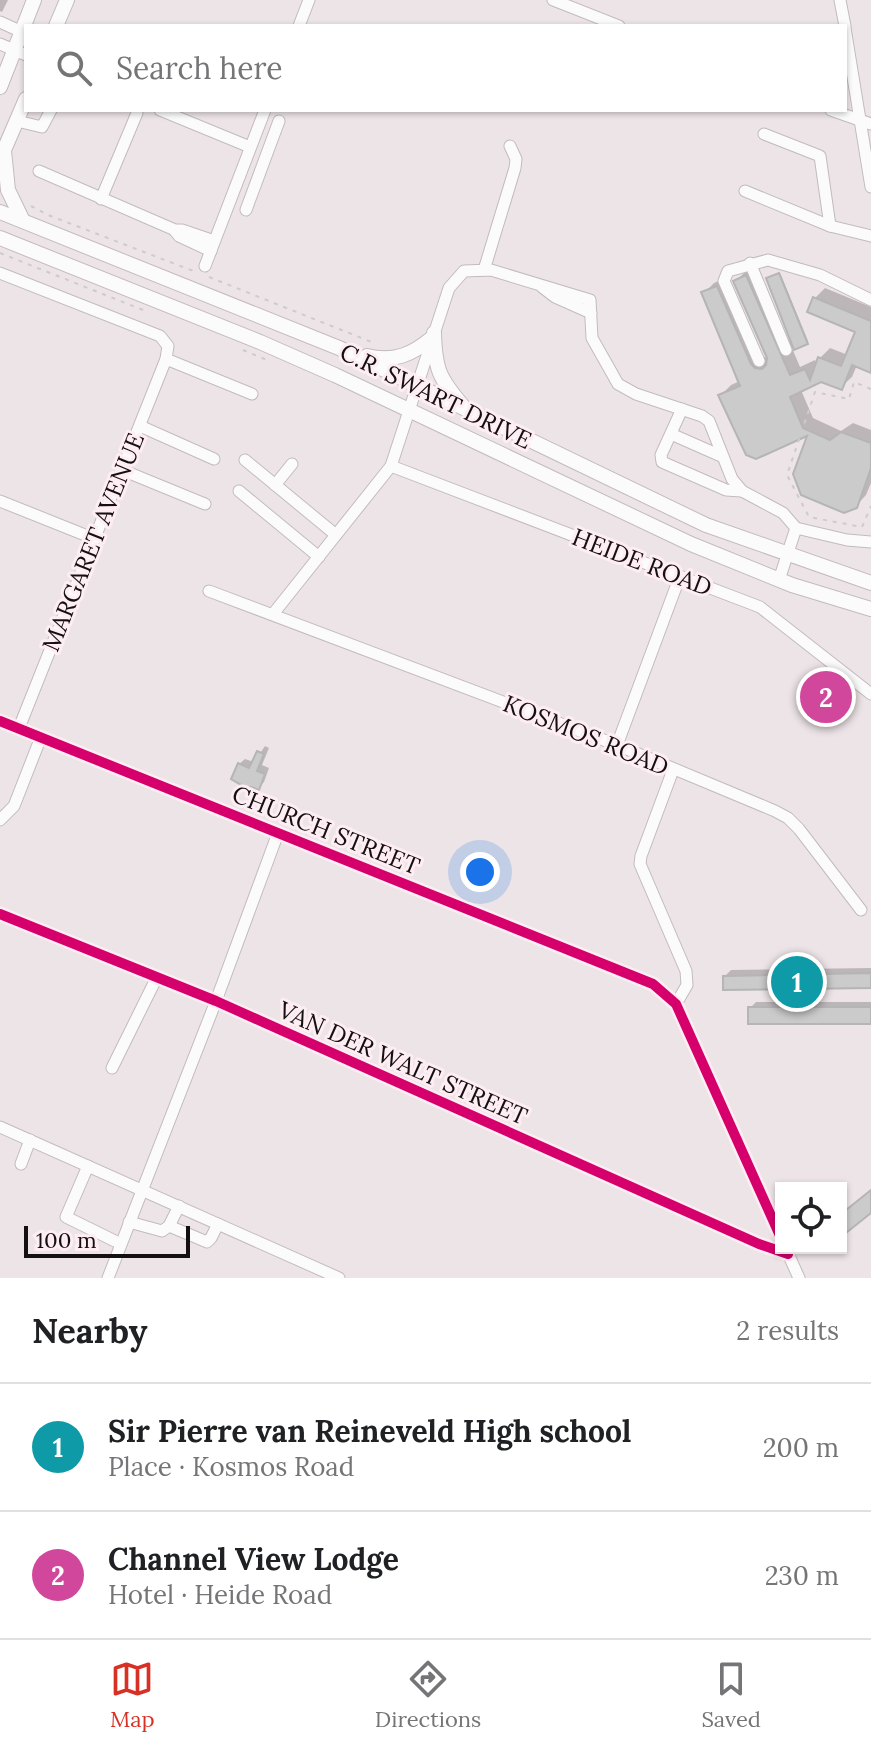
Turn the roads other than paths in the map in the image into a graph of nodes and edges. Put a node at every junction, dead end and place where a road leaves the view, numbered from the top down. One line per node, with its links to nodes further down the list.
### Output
1 (34, 0): 7 (main road)
2 (67, 0): 8 (main road)
3 (309, 0): 9 (street)
4 (553, 0): 10 (street)
5 (840, 0): 11 (street)
6 (0, 22): 13 (street)
7 (25, 24)
8 (57, 24)
9 (300, 24)
10 (614, 24)
11 (844, 24)
12 (24, 27): 13 (main road)
13 (22, 32): 16 (main road)
14 (847, 36): 26 (street)
15 (0, 44): 16 (street)
16 (20, 52): 17 (main road)
17 (0, 87)
18 (24, 104): 24 (main road)
19 (50, 112): 24 (street)
20 (165, 112): 29 (street)
21 (264, 112): 29 (street)
22 (837, 112): 26 (street)
23 (137, 113): 35 (street)
24 (17, 121): 30 (main road)
25 (279, 121): 34 (street)
26 (865, 122): 32 (street)
27 (764, 134): 38 (street)
28 (510, 146): 44 (street)
29 (250, 147): 34 (street)
30 (2, 156): 37 (main road)
31 (39, 171): 35 (street)
32 (871, 187)
33 (745, 191): 38 (street)
34 (232, 193): 41 (street)
35 (101, 199): 41 (street)
36 (0, 212): 37 (main road, C.R. SWART DRIVE)
37 (23, 221): 48 (main road, C.R. SWART DRIVE)
38 (830, 226): 39 (street)
39 (871, 236)
40 (0, 238): 55 (main road, C.R. SWART DRIVE)
41 (212, 246): 43 (street)
42 (750, 263): 46 (street); 49 (street); 51 (street)
43 (205, 266)
44 (484, 270): 47 (street); 54 (street)
45 (0, 273): 50 (street)
46 (871, 300)
47 (434, 335): 48 (main road); 52 (street); 56 (main road)
48 (339, 348): 52 (main road, C.R. SWART DRIVE)
49 (786, 350)
50 (167, 357): 53 (street); 57 (street, MARGARET AVENUE)
51 (759, 361)
52 (418, 386): 55 (street); 56 (main road, C.R. SWART DRIVE)
53 (252, 394)
54 (682, 409): 58 (street); 59 (street)
55 (410, 411): 63 (street); 77 (main road, C.R. SWART DRIVE)
56 (467, 411): 74 (main road, C.R. SWART DRIVE)
57 (140, 426): 60 (street); 64 (street, MARGARET AVENUE)
58 (671, 434): 59 (street); 67 (street)
59 (721, 456): 67 (street)
60 (214, 459)
61 (245, 460): 65 (street)
62 (292, 464): 65 (street)
63 (391, 466): 71 (street); 76 (street, HEIDE ROAD)
64 (122, 470): 69 (street); 72 (street, MARGARET AVENUE)
65 (275, 485): 71 (street)
66 (239, 491): 75 (street)
67 (742, 491): 70 (street)
68 (0, 501): 72 (street)
69 (205, 504)
70 (796, 528): 73 (street); 74 (street)
71 (336, 535): 75 (street)
72 (95, 539): 84 (street, MARGARET AVENUE)
73 (871, 542)
74 (787, 554): 77 (street); 78 (main road, C.R. SWART DRIVE)
75 (319, 557): 81 (street)
76 (680, 576): 82 (street, HEIDE ROAD); 86 (street)
77 (779, 580): 80 (main road, C.R. SWART DRIVE)
78 (871, 583)
79 (209, 591): 81 (street, KOSMOS ROAD)
80 (871, 609)
81 (273, 614): 86 (street, KOSMOS ROAD)
82 (871, 694)
83 (0, 721): 84 (street, CHURCH STREET)
84 (19, 728): 85 (street, CHURCH STREET)
85 (41, 737): 88 (street); 89 (street, CHURCH STREET)
86 (617, 745): 87 (street, KOSMOS ROAD)
87 (673, 770): 90 (street, KOSMOS ROAD); 94 (street)
88 (0, 820)
89 (278, 833): 93 (street); 94 (street, CHURCH STREET)
90 (861, 910)
91 (0, 914): 92 (street, VAN DER WALT STREET)
92 (157, 977): 93 (street, VAN DER WALT STREET); 95 (street)
93 (216, 1001): 100 (street); 107 (street, VAN DER WALT STREET)
94 (676, 1004): 104 (street)
95 (112, 1068)
96 (0, 1127): 97 (street)
97 (30, 1140): 98 (street); 99 (street)
98 (21, 1164)
99 (88, 1166): 100 (street); 106 (street)
100 (142, 1190): 101 (street); 102 (street)
101 (179, 1206): 103 (street); 105 (street)
102 (129, 1222): 105 (street); 106 (street)
103 (218, 1224): 105 (street); 110 (street)
104 (775, 1225)
105 (169, 1226)
106 (121, 1244): 109 (street)
107 (775, 1248)
108 (788, 1254): 111 (street)
109 (108, 1278)
110 (339, 1278)
111 (799, 1278)

